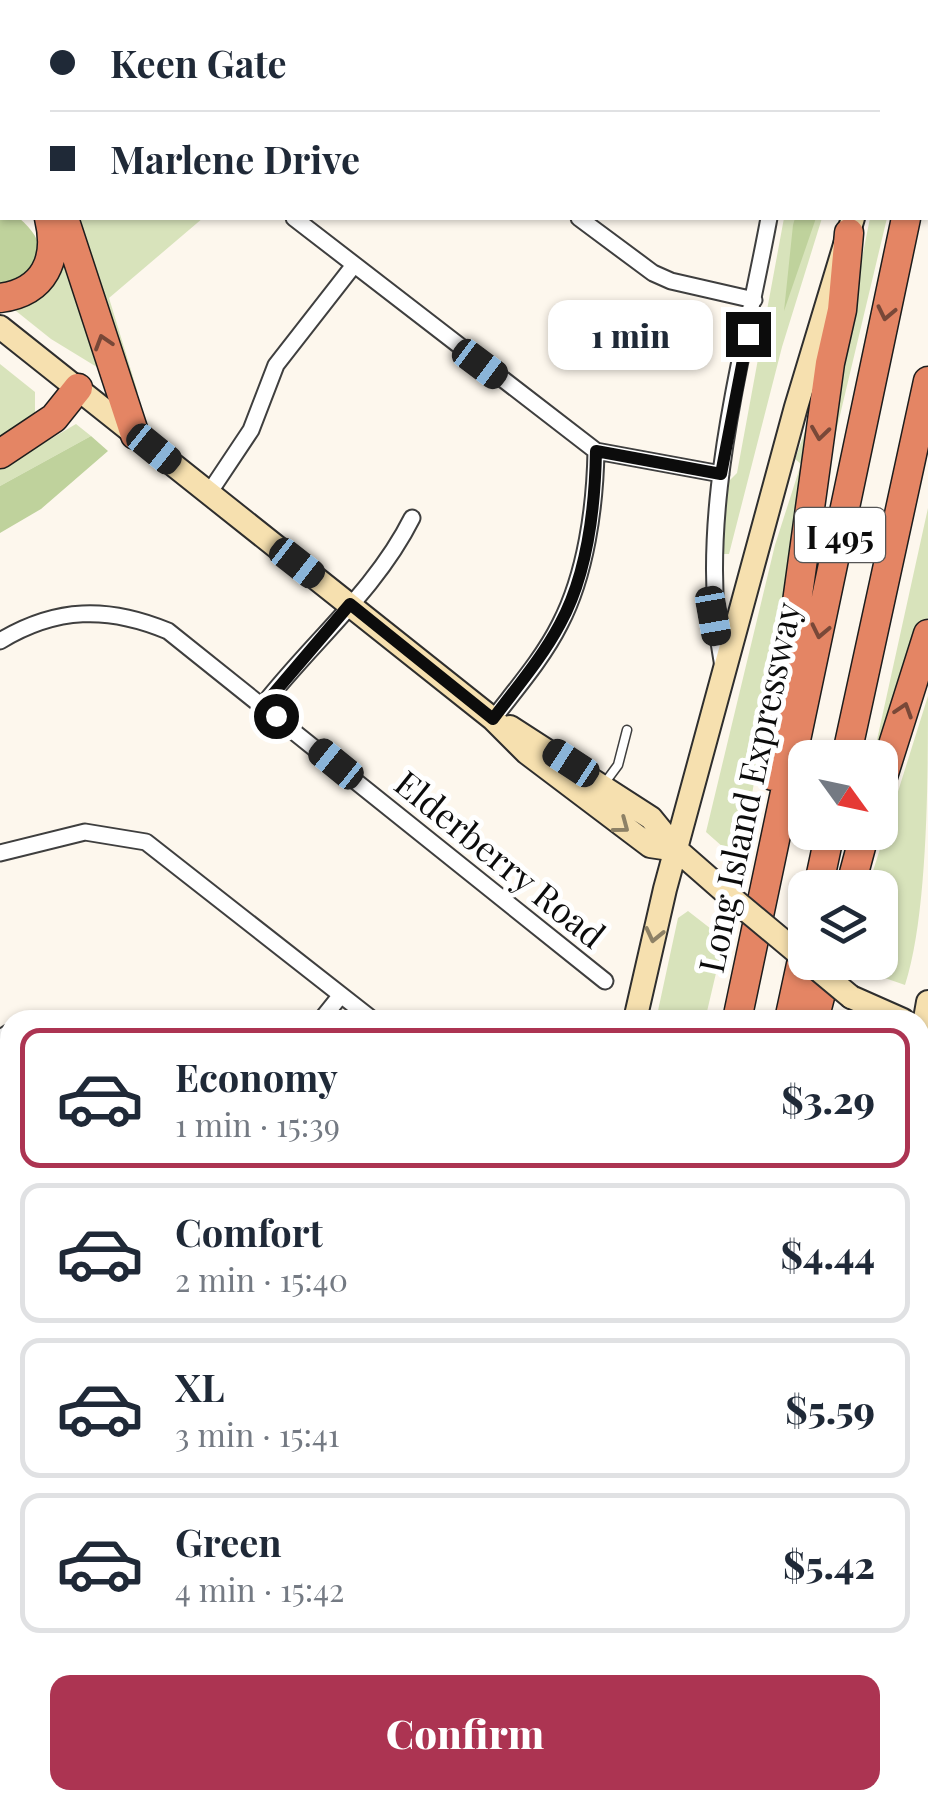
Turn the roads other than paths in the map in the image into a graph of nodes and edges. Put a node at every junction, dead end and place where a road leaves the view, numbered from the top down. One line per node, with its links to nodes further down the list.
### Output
1 (49, 220): 9 (highway)
2 (65, 220): 14 (highway, one-way to 2)
3 (297, 220): 8 (street)
4 (582, 220): 10 (street)
5 (769, 220): 10 (street)
6 (906, 220): 31 (highway, Long Island Expressway / I 495, one-way to 31)
7 (852, 225): 23 (main road); 31 (highway, one-way to 31)
8 (354, 265): 15 (street); 18 (street)
9 (0, 298)
10 (754, 300): 17 (street)
11 (0, 326): 13 (main road)
12 (928, 380): 27 (highway, I 495)
13 (78, 388): 14 (main road); 16 (highway)
14 (135, 434): 18 (main road)
15 (596, 451): 17 (street); 25 (street)
16 (0, 454)
17 (721, 474): 23 (street)
18 (209, 493): 20 (main road)
19 (412, 518): 20 (street)
20 (350, 604): 24 (street); 25 (main road)
21 (928, 634): 28 (highway, one-way to 21)
22 (0, 641): 24 (street, Elderberry Road)
23 (724, 676): 30 (main road)
24 (263, 706): 37 (street, Elderberry Road)
25 (493, 719): 29 (main road); 30 (main road, one-way to 30)
26 (627, 730): 29 (lane)
27 (850, 740)
28 (895, 740)
29 (604, 784): 30 (main road)
30 (676, 850): 33 (main road, bridge); 42 (main road, one-way to 42)
31 (774, 852): 43 (highway, Long Island Expressway / I 495)
32 (0, 853): 38 (street)
33 (788, 945)
34 (798, 980): 44 (highway)
35 (825, 980): 45 (highway)
36 (830, 980): 39 (main road, bridge)
37 (606, 981)
38 (341, 996): 40 (street); 41 (street)
39 (851, 997): 46 (main road); 47 (main road)
40 (330, 1010)
41 (360, 1010)
42 (637, 1010)
43 (738, 1010)
44 (791, 1010)
45 (817, 1010)
46 (862, 1010)
47 (880, 1010)

